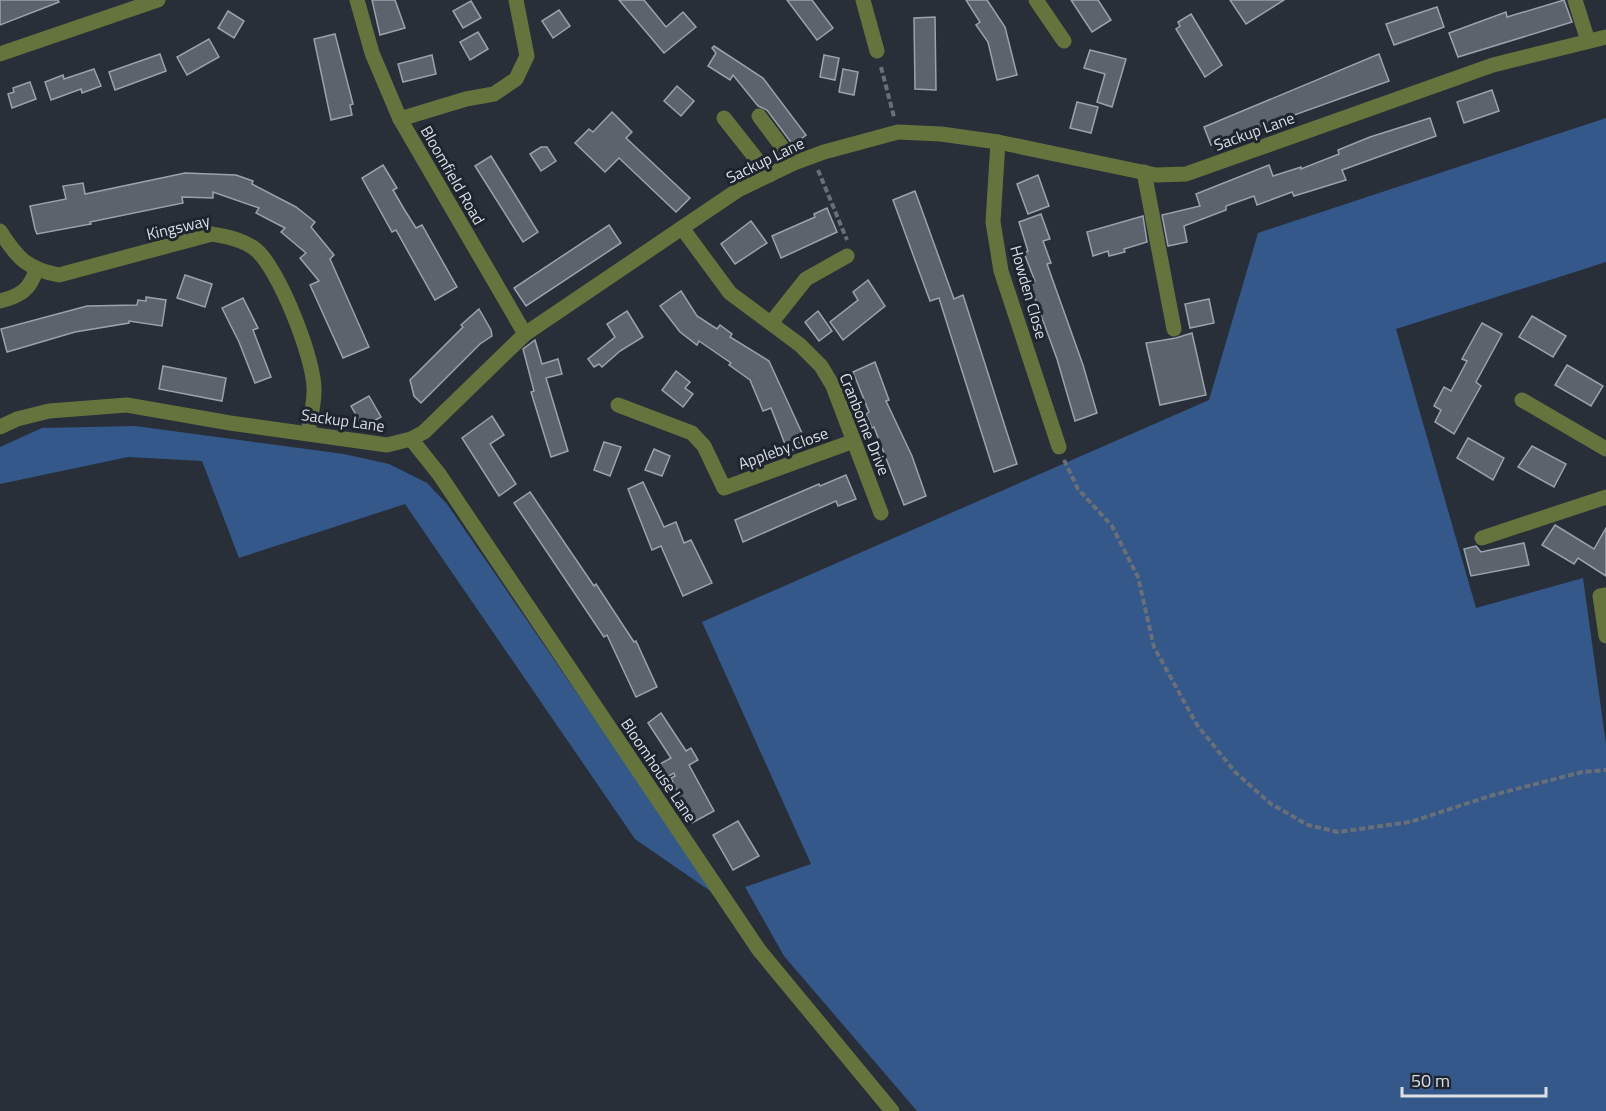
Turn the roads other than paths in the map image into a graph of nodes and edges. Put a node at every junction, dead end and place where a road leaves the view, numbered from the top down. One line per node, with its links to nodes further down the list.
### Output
1 (158, 0): 11 (street)
2 (357, 0): 14 (street)
3 (516, 0): 14 (street, Bloomfield Road)
4 (863, 0): 10 (street)
5 (1036, 0): 8 (street)
6 (1575, 0): 9 (street)
7 (1606, 37): 9 (street, Sackup Lane)
8 (1064, 41)
9 (1588, 41): 17 (street, Sackup Lane)
10 (877, 51)
11 (0, 54)
12 (759, 116): 16 (street)
13 (724, 117): 18 (street)
14 (400, 119): 26 (street, Bloomfield Road)
15 (998, 142): 16 (street, Sackup Lane); 17 (street, Sackup Lane); 33 (street, Howden Close)
16 (794, 163): 18 (street, Sackup Lane)
17 (1144, 172): 25 (street)
18 (769, 175): 19 (street, Sackup Lane)
19 (682, 228): 24 (street, Cranborne Drive); 26 (street, Sackup Lane)
20 (0, 231): 22 (street)
21 (847, 256): 24 (street)
22 (36, 270): 23 (street); 30 (street, Kingsway)
23 (0, 301)
24 (771, 323): 32 (street, Cranborne Drive)
25 (1174, 330)
26 (525, 334): 31 (street, Sackup Lane)
27 (1522, 400): 34 (street)
28 (618, 405): 32 (street, Appleby Close)
29 (0, 427): 30 (street, Sackup Lane)
30 (308, 433): 31 (street, Sackup Lane)
31 (411, 439): 40 (street, Bloomhouse Lane)
32 (854, 441): 36 (street, Cranborne Drive)
33 (1059, 447)
34 (1606, 450)
35 (1606, 497): 37 (street)
36 (881, 513)
37 (1482, 538)
38 (1606, 595): 39 (street)
39 (1606, 636)
40 (892, 1111)

